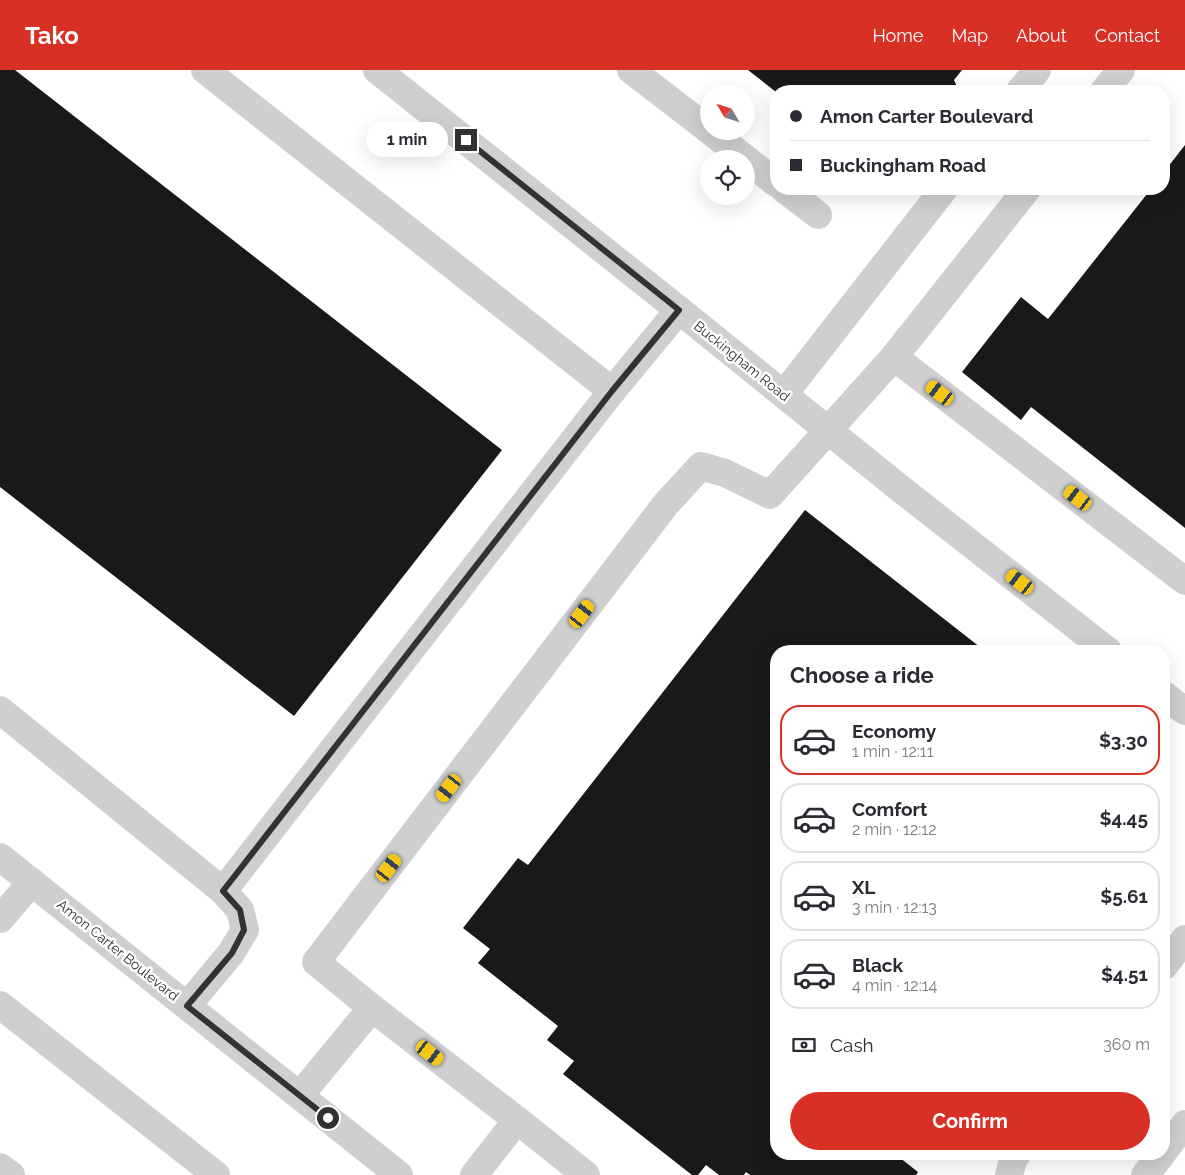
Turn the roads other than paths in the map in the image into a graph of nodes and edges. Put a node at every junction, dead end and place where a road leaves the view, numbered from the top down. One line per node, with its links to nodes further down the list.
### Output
1 (205, 70): 19 (street)
2 (631, 70): 8 (street)
3 (1037, 70): 6 (street)
4 (1121, 70): 7 (street)
5 (388, 73): 17 (street, Buckingham Road)
6 (1025, 85)
7 (1109, 85)
8 (700, 124)
9 (721, 140): 10 (street)
10 (734, 150)
11 (755, 166): 12 (street)
12 (770, 178)
13 (792, 195): 16 (street)
14 (939, 195): 20 (street)
15 (1022, 195): 18 (street)
16 (818, 215)
17 (679, 310): 19 (street); 20 (street, Buckingham Road)
18 (894, 357): 21 (street); 22 (street)
19 (612, 391): 27 (street)
20 (784, 394): 21 (street, Buckingham Road)
21 (829, 430): 23 (street, Buckingham Road); 33 (street)
22 (1185, 581)
23 (1100, 645)
24 (0, 710): 27 (street)
25 (0, 857): 26 (street, Amon Carter Boulevard)
26 (32, 882): 28 (street); 32 (street, Amon Carter Boulevard)
27 (223, 891): 32 (street)
28 (0, 919)
29 (1185, 939): 30 (street)
30 (1170, 958)
31 (0, 1004): 41 (street)
32 (187, 1006): 34 (street, Amon Carter Boulevard)
33 (372, 1008): 34 (street); 35 (street)
34 (300, 1095): 42 (street, Amon Carter Boulevard)
35 (517, 1120): 43 (street); 44 (street)
36 (1185, 1124): 37 (street)
37 (1170, 1147)
38 (1013, 1160): 45 (street)
39 (0, 1166): 40 (street)
40 (11, 1175)
41 (216, 1175)
42 (399, 1175)
43 (474, 1175)
44 (586, 1175)
45 (1009, 1175)

